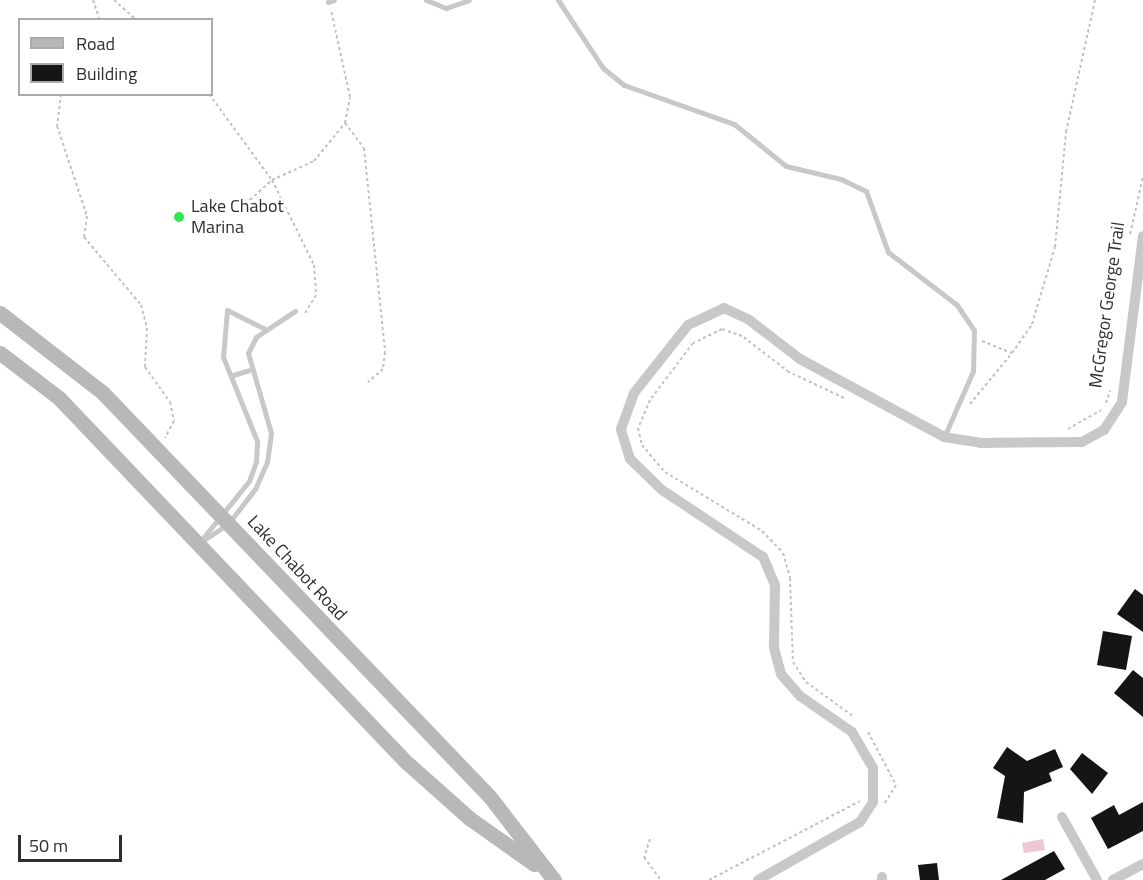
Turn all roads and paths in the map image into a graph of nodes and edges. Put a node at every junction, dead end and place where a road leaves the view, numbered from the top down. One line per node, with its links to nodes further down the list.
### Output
1 (93, 0): 9 (path)
2 (114, 0): 10 (path)
3 (334, 0): 8 (lane)
4 (426, 0): 5 (lane)
5 (469, 0)
6 (558, 0): 23 (lane)
7 (1095, 0): 25 (path)
8 (328, 2): 13 (path)
9 (99, 18)
10 (134, 18)
11 (61, 96): 34 (path)
12 (210, 96): 15 (path)
13 (345, 123): 15 (path); 28 (path)
14 (1143, 177): 18 (path, McGregor George Trail)
15 (272, 180): 16 (path); 21 (path)
16 (241, 208)
17 (1143, 237): 33 (street)
18 (1129, 244)
19 (295, 311): 22 (lane)
20 (0, 313): 34 (main road, Lake Chabot Road)
21 (298, 318)
22 (265, 329): 26 (lane); 27 (lane)
23 (975, 338): 25 (path); 31 (lane)
24 (0, 353): 36 (main road, Lake Chabot Road)
25 (1012, 353): 31 (path)
26 (249, 370): 27 (lane); 35 (lane)
27 (232, 375): 35 (lane)
28 (368, 382)
29 (1112, 384): 32 (path, McGregor George Trail)
30 (850, 400): 38 (path)
31 (955, 416): 33 (lane)
32 (1060, 430)
33 (944, 437): 45 (street)
34 (158, 451): 35 (main road, Lake Chabot Road)
35 (225, 520): 36 (lane); 36 (lane); 42 (main road, Lake Chabot Road)
36 (198, 544): 42 (main road, Lake Chabot Road)
37 (866, 800): 44 (path)
38 (881, 805)
39 (1062, 817): 46 (street)
40 (650, 839): 43 (path)
41 (1143, 864): 47 (street)
42 (550, 876)
43 (661, 880)
44 (709, 880)
45 (758, 880)
46 (1097, 880)
47 (1113, 880)

